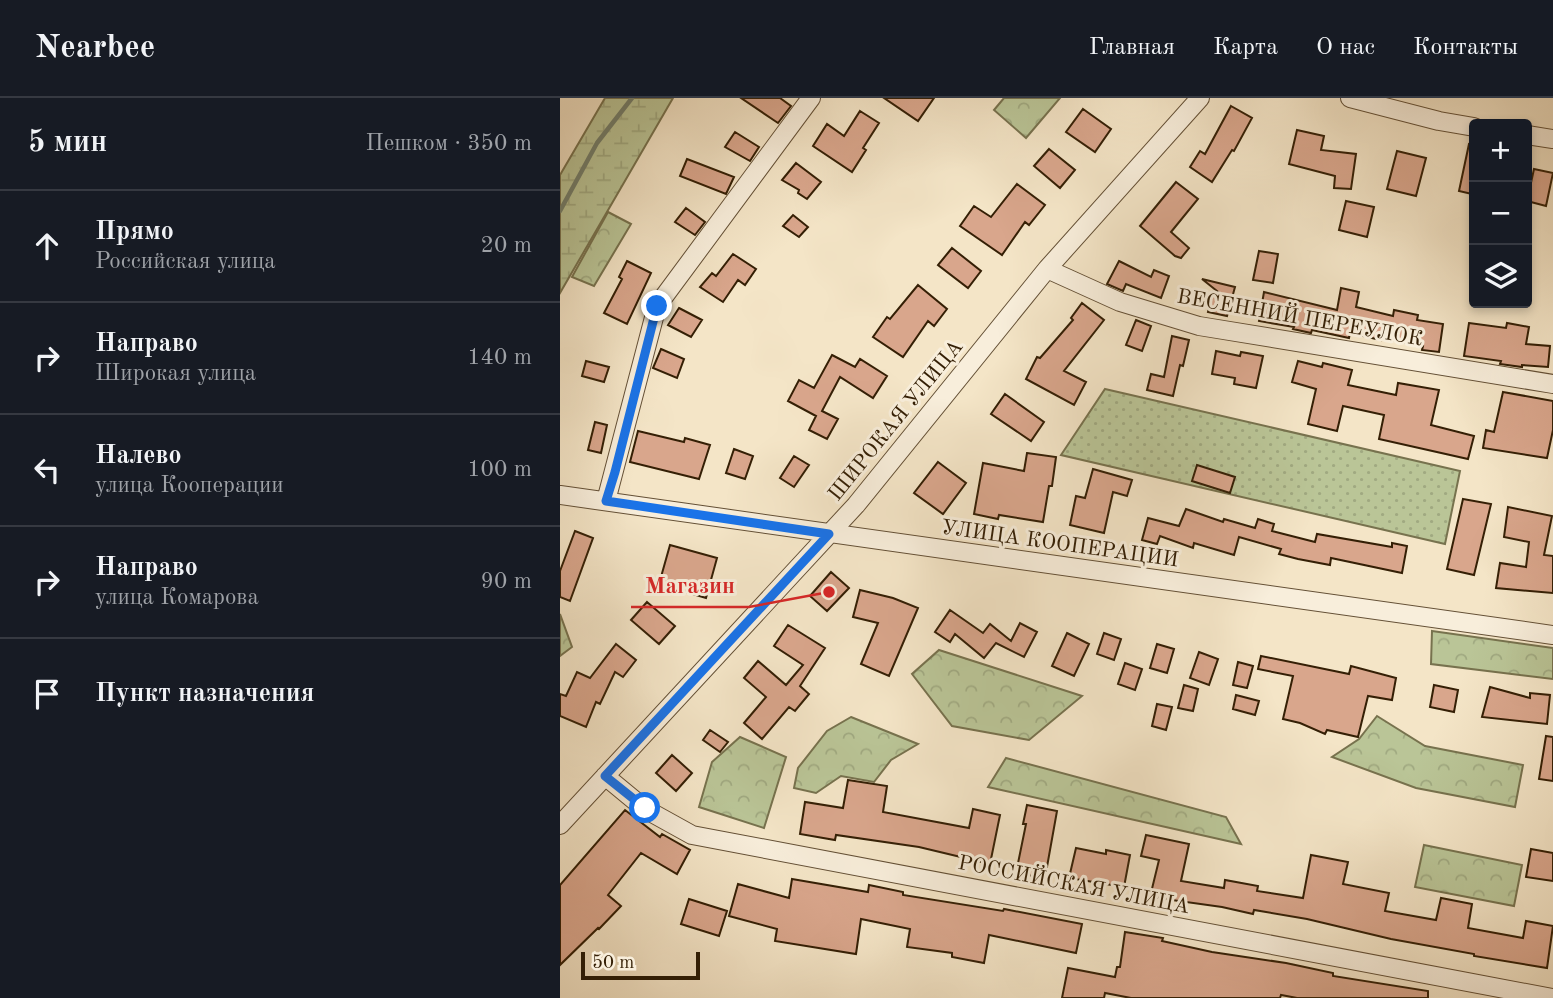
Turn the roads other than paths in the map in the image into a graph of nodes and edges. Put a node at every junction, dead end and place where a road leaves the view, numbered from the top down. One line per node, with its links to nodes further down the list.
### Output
1 (811, 98): 10 (street)
2 (1199, 98): 7 (street, ШИРОКАЯ УЛИЦА)
3 (1350, 98): 4 (street)
4 (1469, 126)
5 (1532, 136): 6 (street)
6 (1553, 139)
7 (1047, 269): 8 (street, ВЕСЕННИЙ ПЕРЕУЛОК); 11 (street, ШИРОКАЯ УЛИЦА)
8 (1553, 384)
9 (560, 495): 10 (street, УЛИЦА КООПЕРАЦИИ)
10 (606, 501): 11 (street, УЛИЦА КООПЕРАЦИИ)
11 (829, 534): 12 (street, УЛИЦА КООПЕРАЦИИ); 13 (street, ШИРОКАЯ УЛИЦА)
12 (1553, 635)
13 (605, 776): 14 (street, ШИРОКАЯ УЛИЦА); 15 (street, РОССИЙСКАЯ УЛИЦА)
14 (560, 825)
15 (1552, 998)

